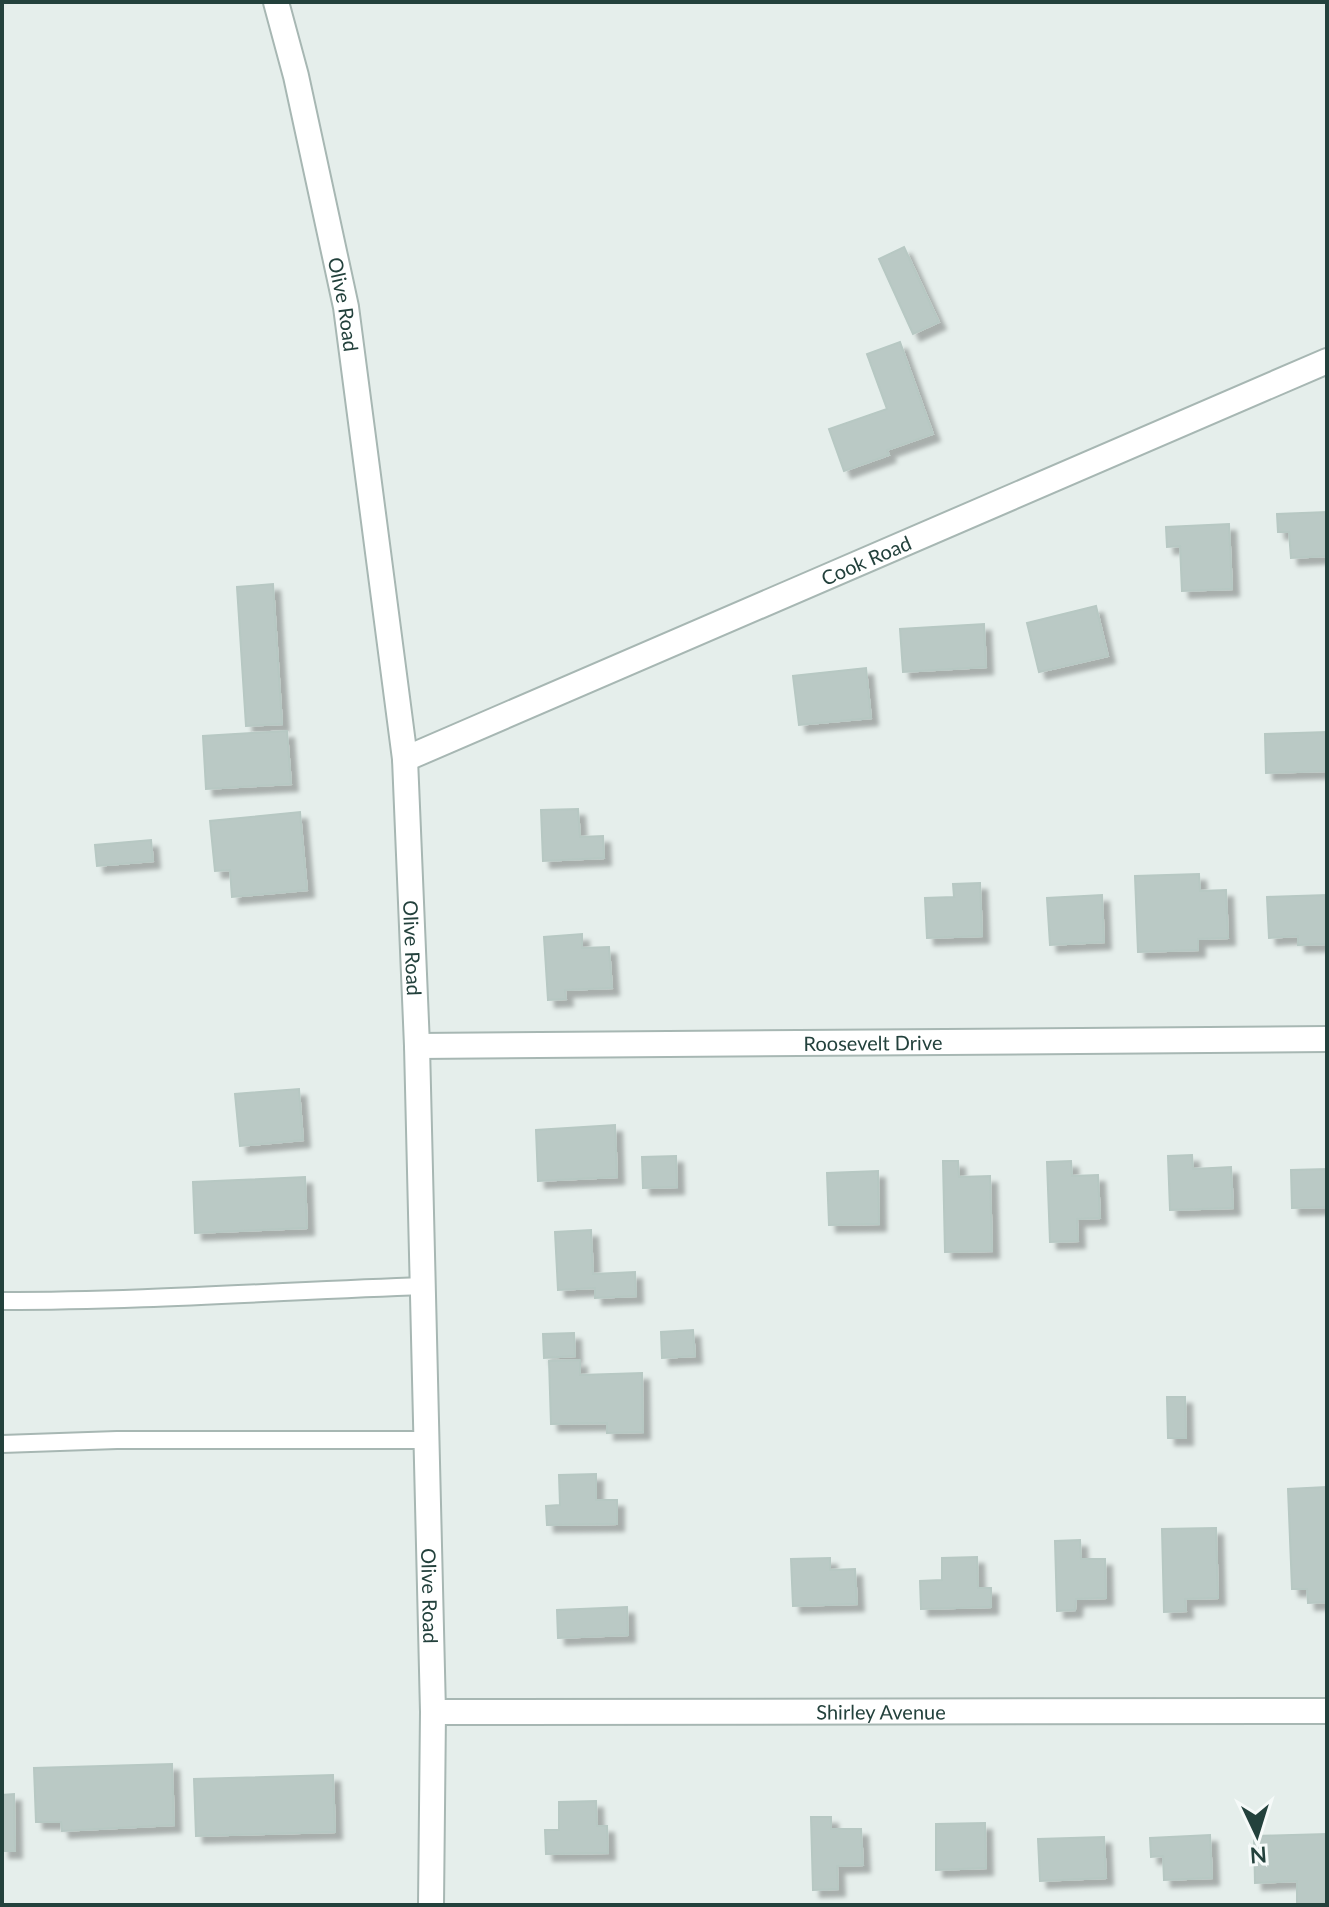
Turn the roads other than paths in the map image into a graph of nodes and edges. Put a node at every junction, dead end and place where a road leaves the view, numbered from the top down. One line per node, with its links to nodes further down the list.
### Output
1 (276, 2): 5 (street, Olive Road)
2 (1327, 361): 3 (street, Cook Road)
3 (1284, 379): 4 (street); 5 (street, Cook Road)
4 (1327, 381)
5 (405, 759): 7 (street, Olive Road)
6 (1327, 1039): 7 (street, Roosevelt Drive)
7 (417, 1046): 8 (street, Olive Road)
8 (423, 1286): 9 (lane); 10 (street, Olive Road)
9 (2, 1301)
10 (427, 1440): 11 (lane); 13 (street, Olive Road)
11 (2, 1444)
12 (1327, 1711): 13 (street, Shirley Avenue)
13 (433, 1712): 14 (street, Olive Road)
14 (431, 1905)

